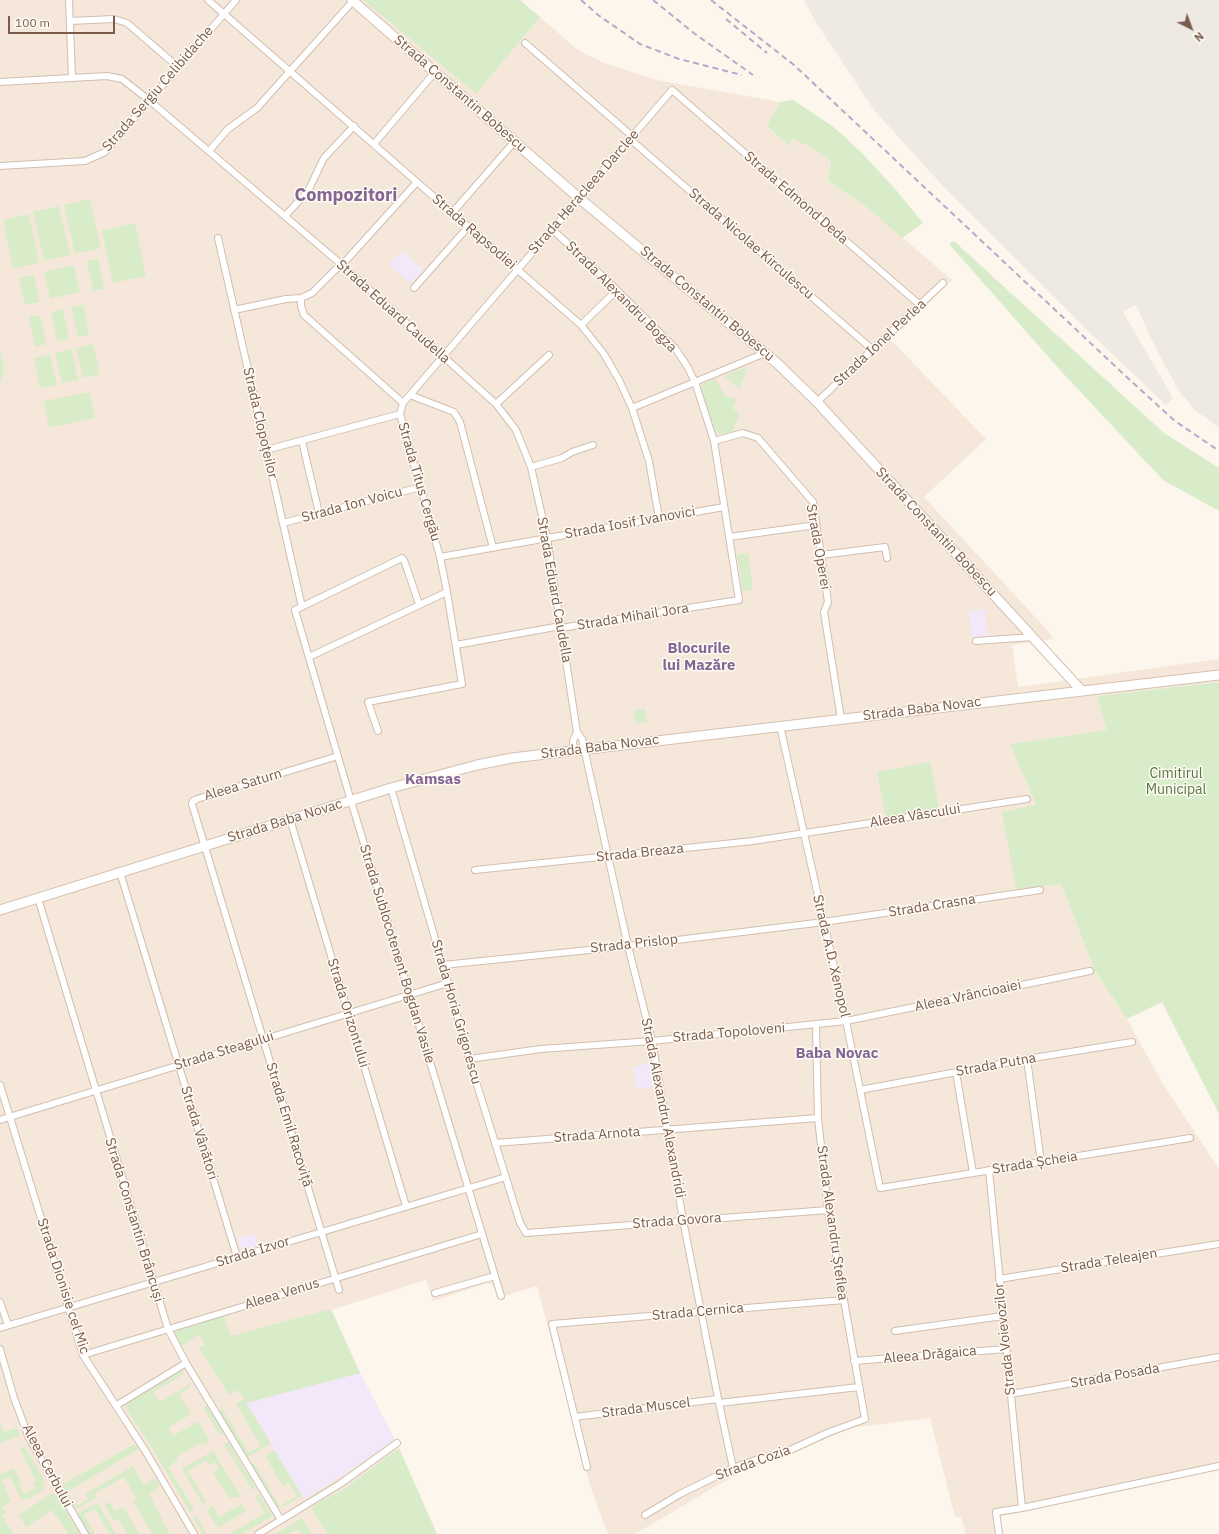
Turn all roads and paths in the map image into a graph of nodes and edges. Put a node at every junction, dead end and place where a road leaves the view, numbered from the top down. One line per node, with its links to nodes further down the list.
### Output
1 (69, 0): 6 (street)
2 (208, 0): 5 (street, Strada Rapsodiei)
3 (236, 0): 5 (street, Strada Sergiu Celibidache)
4 (353, 0): 9 (street); 10 (main road, Strada Constantin Bobescu)
5 (224, 14): 8 (street, Strada Sergiu Celibidache); 9 (street, Strada Rapsodiei)
6 (70, 21): 8 (street); 11 (street)
7 (525, 43): 16 (street, Strada Nicolae Kirculescu)
8 (178, 67): 14 (street, Strada Sergiu Celibidache)
9 (290, 71): 15 (street, Strada Rapsodiei); 19 (street)
10 (436, 72): 17 (main road, Strada Constantin Bobescu); 18 (street)
11 (72, 78): 12 (street, Strada Eduard Caudella); 14 (street, Strada Eduard Caudella)
12 (0, 82)
13 (672, 90): 16 (street, Strada Heracleea Darclee); 34 (street, Strada Edmond Deda)
14 (150, 101): 19 (street, Strada Eduard Caudella); 20 (street, Strada Sergiu Celibidache)
15 (354, 126): 18 (street, Strada Rapsodiei); 24 (street)
16 (631, 138): 22 (street, Strada Heracleea Darclee); 37 (street, Strada Nicolae Kirculescu)
17 (515, 141): 22 (main road, Strada Constantin Bobescu); 23 (street)
18 (374, 144): 21 (street, Strada Rapsodiei)
19 (209, 151): 24 (street, Strada Eduard Caudella)
20 (0, 166)
21 (417, 182): 23 (street, Strada Rapsodiei); 28 (street)
22 (579, 198): 26 (street, Strada Heracleea Darclee); 38 (main road, Strada Constantin Bobescu)
23 (452, 213): 25 (street, Strada Rapsodiei)
24 (285, 216): 28 (street, Strada Eduard Caudella)
25 (468, 227): 29 (street, Strada Rapsodiei); 31 (street)
26 (552, 229): 29 (street, Strada Heracleea Darclee); 32 (street, Strada Alexandru Bogza)
27 (218, 238): 35 (street, Strada Clopoțeilor)
28 (342, 266): 33 (street); 40 (street, Strada Eduard Caudella)
29 (517, 270): 36 (street, Strada Rapsodiei); 40 (street, Strada Heracleea Darclee)
30 (943, 283): 34 (street, Strada Ionel Perlea)
31 (414, 288)
32 (617, 290): 36 (street); 41 (street, Strada Alexandru Bogza)
33 (301, 298): 35 (street); 44 (street, Strada Titus Cergău)
34 (920, 305): 37 (street, Strada Ionel Perlea)
35 (234, 310): 51 (street, Strada Clopoțeilor)
36 (582, 325): 46 (street, Strada Rapsodiei)
37 (873, 350): 43 (street, Strada Ionel Perlea)
38 (765, 353): 41 (street); 43 (main road, Strada Constantin Bobescu)
39 (549, 354): 45 (street)
40 (443, 356): 42 (street, Strada Heracleea Darclee); 45 (street, Strada Eduard Caudella)
41 (695, 382): 46 (street); 49 (street, Strada Alexandru Bogza)
42 (410, 394): 44 (street, Strada Heracleea Darclee); 61 (street)
43 (817, 402): 70 (main road, Strada Constantin Bobescu)
44 (403, 403): 47 (street, Strada Titus Cergău)
45 (496, 404): 52 (street, Strada Eduard Caudella)
46 (632, 408): 56 (street, Strada Rapsodiei)
47 (400, 414): 48 (street); 53 (street, Strada Titus Cergău)
48 (302, 441): 51 (street); 55 (street)
49 (714, 441): 54 (street, Strada Alexandru Bogza); 58 (street, Strada Operei)
50 (592, 445): 52 (street)
51 (266, 450): 57 (street, Strada Clopoțeilor)
52 (531, 467): 60 (street, Strada Eduard Caudella)
53 (421, 487): 55 (street, Strada Ion Voicu); 63 (street, Strada Titus Cergău)
54 (724, 507): 56 (street, Strada Iosif Ivanovici); 59 (street, Strada Alexandru Bogza)
55 (319, 513): 57 (street, Strada Ion Voicu)
56 (659, 518): 60 (street, Strada Iosif Ivanovici)
57 (283, 523): 68 (street, Strada Clopoțeilor)
58 (816, 525): 59 (street); 62 (street, Strada Operei)
59 (729, 537): 66 (street, Strada Alexandru Bogza)
60 (547, 538): 61 (street, Strada Iosif Ivanovici); 69 (street, Strada Eduard Caudella)
61 (493, 548): 63 (street, Strada Iosif Ivanovici)
62 (821, 555): 64 (street); 76 (street, Strada Operei)
63 (440, 556): 65 (street, Strada Titus Cergău)
64 (887, 558)
65 (447, 592): 67 (street); 72 (street, Strada Titus Cergău)
66 (739, 600): 69 (street, Strada Mihail Jora)
67 (419, 604): 68 (street); 73 (street)
68 (302, 607): 73 (street, Strada Sublocotenent Bogdan Vasile)
69 (561, 628): 72 (street, Strada Mihail Jora); 79 (street, Strada Eduard Caudella)
70 (1033, 637): 71 (street); 75 (main road, Strada Constantin Bobescu)
71 (976, 641)
72 (456, 645): 78 (street, Strada Titus Cergău)
73 (308, 657): 82 (street, Strada Sublocotenent Bogdan Vasile)
74 (1219, 675): 75 (main road, Strada Baba Novac)
75 (1082, 690): 76 (main road, Strada Baba Novac)
76 (841, 719): 77 (main road, Strada Baba Novac)
77 (780, 726): 80 (main road, Strada Baba Novac); 87 (street, Strada A.D. Xenopol)
78 (378, 731)
79 (577, 732): 80 (street, Strada Eduard Caudella); 81 (street, Strada Eduard Caudella)
80 (585, 749): 81 (main road, Strada Baba Novac); 89 (street, Strada Alexandru Alexandridi)
81 (574, 750): 83 (main road, Strada Baba Novac)
82 (338, 756): 85 (street, Strada Sublocotenent Bogdan Vasile); 88 (street, Aleea Saturn)
83 (391, 788): 85 (main road, Strada Baba Novac); 97 (street, Strada Horia Grigorescu)
84 (1027, 800): 87 (street, Aleea Vâscului)
85 (351, 801): 86 (main road, Strada Baba Novac); 100 (street, Strada Sublocotenent Bogdan Vasile)
86 (290, 819): 88 (main road, Strada Baba Novac); 101 (street, Strada Orizontului)
87 (804, 833): 89 (street, Strada Breaza); 95 (street, Strada A.D. Xenopol)
88 (204, 846): 91 (main road, Strada Baba Novac); 104 (street, Strada Emil Racoviță)
89 (608, 856): 90 (street, Strada Breaza); 96 (street, Strada Alexandru Alexandridi)
90 (475, 870)
91 (120, 872): 93 (main road, Strada Baba Novac); 109 (street, Strada Vânători)
92 (1040, 890): 95 (street, Strada Crasna)
93 (38, 898): 94 (main road, Strada Baba Novac); 112 (street, Strada Constantin Brâncuși)
94 (0, 910)
95 (824, 922): 96 (street, Strada Prislop); 102 (street, Strada A.D. Xenopol)
96 (628, 946): 97 (street, Strada Prislop); 105 (street, Strada Alexandru Alexandridi)
97 (443, 965): 99 (street, Strada Horia Grigorescu)
98 (1090, 970): 102 (street, Aleea Vrâncioaiei)
99 (448, 983): 100 (street, Strada Steagului); 107 (street, Strada Horia Grigorescu)
100 (409, 995): 101 (street, Strada Steagului); 124 (street, Strada Sublocotenent Bogdan Vasile)
101 (348, 1013): 104 (street, Strada Steagului); 126 (street, Strada Orizontului)
102 (846, 1021): 103 (street, Strada Topoloveni); 113 (street, Strada A.D. Xenopol)
103 (816, 1025): 105 (street, Strada Topoloveni); 115 (street, Strada Alexandru Șteflea)
104 (263, 1039): 109 (street, Strada Steagului); 129 (street, Strada Emil Racoviță)
105 (652, 1041): 107 (street, Strada Topoloveni); 117 (street, Strada Alexandru Alexandridi)
106 (1132, 1042): 108 (street, Strada Putna)
107 (468, 1059): 119 (street, Strada Horia Grigorescu)
108 (1027, 1059): 110 (street, Strada Putna); 120 (street)
109 (179, 1065): 112 (street, Strada Steagului); 133 (street, Strada Vânători)
110 (956, 1072): 113 (street, Strada Putna); 122 (street)
111 (0, 1085): 114 (street, Strada Dionisie cel Mic)
112 (94, 1090): 114 (street, Strada Steagului); 137 (street, Strada Constantin Brâncuși)
113 (860, 1090): 125 (street, Strada A.D. Xenopol)
114 (10, 1117): 116 (street, Strada Steagului); 143 (street, Strada Dionisie cel Mic)
115 (818, 1118): 117 (street, Strada Arnota); 127 (street, Strada Alexandru Șteflea)
116 (0, 1120)
117 (668, 1130): 119 (street, Strada Arnota); 128 (street, Strada Alexandru Alexandridi)
118 (1190, 1138): 120 (street, Strada Șcheia)
119 (495, 1142): 123 (street, Strada Horia Grigorescu)
120 (1041, 1162): 121 (street, Strada Șcheia)
121 (989, 1170): 122 (street, Strada Șcheia); 136 (street, Strada Voievozilor)
122 (973, 1173): 125 (street, Strada Șcheia)
123 (506, 1177): 124 (street, Strada Izvor); 130 (street, Strada Horia Grigorescu)
124 (468, 1187): 126 (street, Strada Izvor); 131 (street, Strada Sublocotenent Bogdan Vasile)
125 (880, 1188)
126 (406, 1206): 129 (street, Strada Izvor)
127 (828, 1210): 128 (street, Strada Govora); 141 (street, Strada Alexandru Șteflea)
128 (683, 1220): 130 (street, Strada Govora); 144 (street, Strada Alexandru Alexandridi)
129 (321, 1232): 133 (street, Strada Izvor); 135 (street, Strada Emil Racoviță)
130 (526, 1233)
131 (482, 1234): 134 (street, Strada Sublocotenent Bogdan Vasile); 135 (street, Aleea Venus)
132 (1219, 1244): 136 (street, Strada Teleajen)
133 (237, 1257): 137 (street, Strada Izvor)
134 (495, 1276): 139 (street); 140 (street, Strada Sublocotenent Bogdan Vasile)
135 (336, 1278): 138 (street, Strada Emil Racoviță); 148 (street, Aleea Venus)
136 (999, 1279): 145 (street, Strada Voievozilor)
137 (153, 1282): 143 (street, Strada Izvor); 148 (street, Strada Constantin Brâncuși)
138 (339, 1290)
139 (435, 1293)
140 (501, 1296)
141 (844, 1300): 144 (street, Strada Cernica); 154 (street, Strada Alexandru Șteflea)
142 (0, 1302): 146 (street)
143 (68, 1307): 146 (street, Strada Izvor); 152 (street, Strada Dionisie cel Mic)
144 (702, 1312): 158 (street, Strada Alexandru Alexandridi); 160 (street, Strada Cernica)
145 (1003, 1316): 149 (street); 151 (street, Strada Voievozilor)
146 (8, 1325): 147 (street, Strada Izvor)
147 (0, 1328)
148 (168, 1329): 152 (street, Aleea Venus); 155 (street, Strada Constantin Brâncuși)
149 (896, 1331)
150 (0, 1349): 169 (street, Aleea Cerbului)
151 (1006, 1349): 154 (street, Aleea Drăgaica); 157 (street, Strada Voievozilor)
152 (83, 1355): 159 (street, Strada Dionisie cel Mic)
153 (1219, 1357): 157 (street, Strada Posada)
154 (854, 1361): 156 (street, Strada Alexandru Șteflea)
155 (186, 1363): 159 (street); 168 (street, Strada Constantin Brâncuși)
156 (859, 1387): 158 (street, Strada Muscel); 161 (street, Strada Alexandru Șteflea)
157 (1011, 1394): 166 (street, Strada Voievozilor)
158 (718, 1401): 160 (street, Strada Muscel); 165 (street, Strada Alexandru Alexandridi)
159 (117, 1405): 170 (street, Strada Dionisie cel Mic)
160 (575, 1417): 164 (street)
161 (865, 1419): 165 (street, Strada Cozia)
162 (397, 1443): 168 (street)
163 (1219, 1466): 166 (street)
164 (587, 1467)
165 (733, 1468): 167 (street, Strada Cozia)
166 (1022, 1508): 172 (street)
167 (645, 1515)
168 (281, 1520): 171 (street)
169 (85, 1534)
170 (194, 1534)
171 (258, 1534)
172 (999, 1534)

